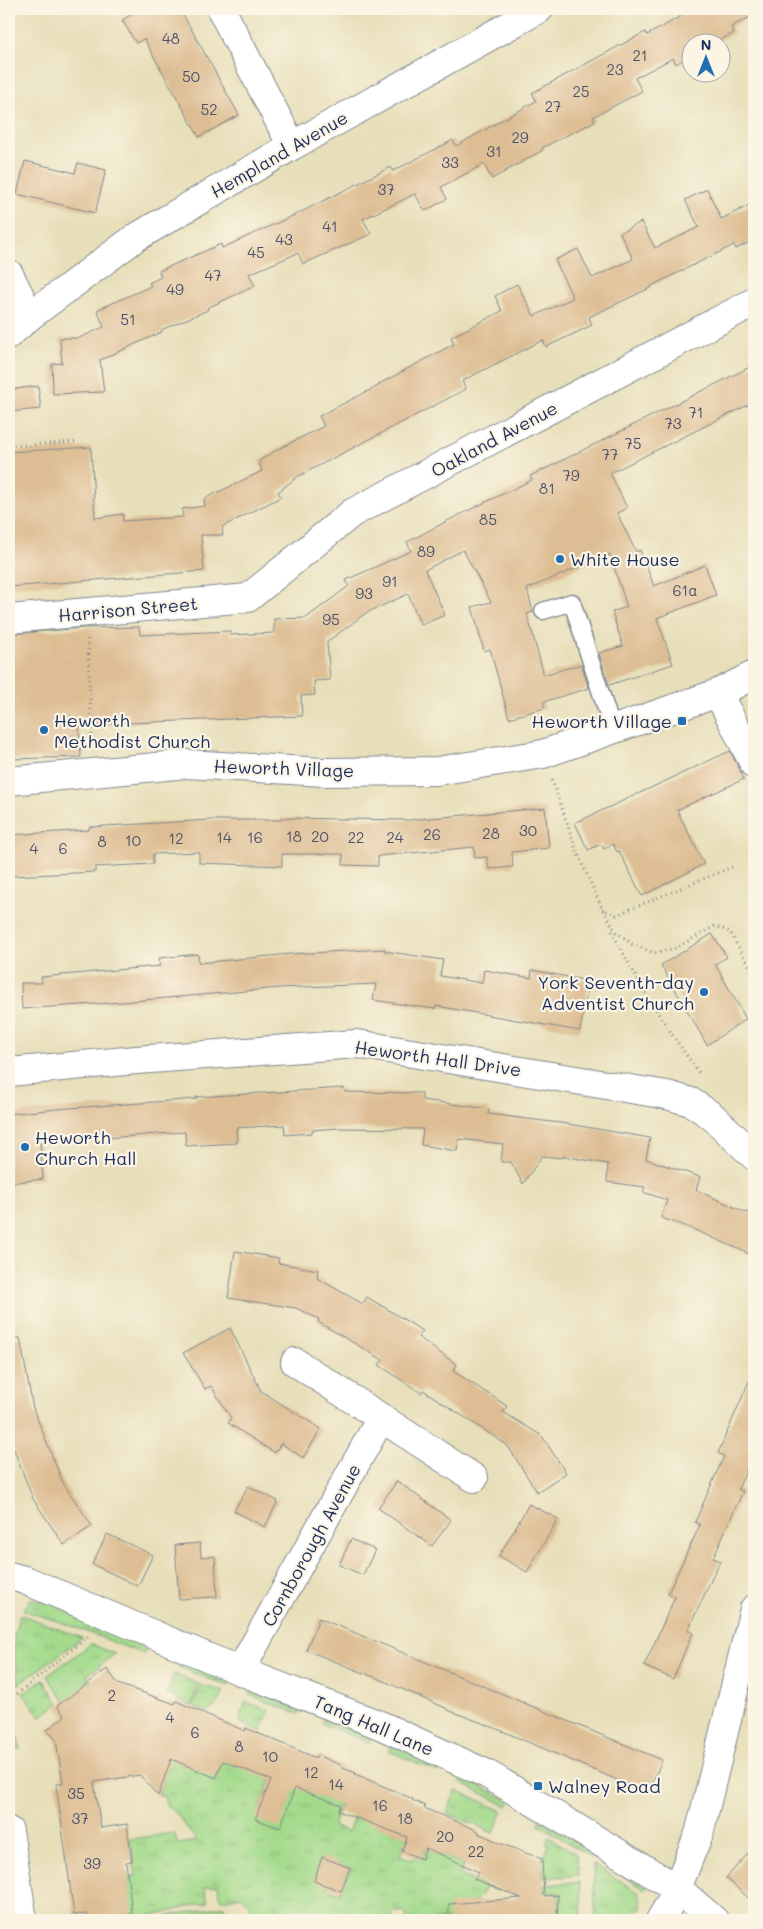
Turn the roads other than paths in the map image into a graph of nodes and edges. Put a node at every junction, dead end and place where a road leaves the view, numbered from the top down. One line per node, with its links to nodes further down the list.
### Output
1 (221, 9): 3 (street)
2 (539, 9): 3 (street, Hempland Avenue)
3 (292, 146): 6 (street, Hempland Avenue)
4 (9, 274): 6 (street)
5 (754, 302): 8 (street, Oakland Avenue)
6 (30, 316): 7 (street, Hempland Avenue)
7 (9, 334)
8 (248, 598): 10 (street, Harrison Street)
9 (543, 611): 13 (lane)
10 (9, 619)
11 (754, 675): 12 (street, Heworth Village)
12 (718, 693): 13 (street, Heworth Village); 14 (street)
13 (613, 731): 15 (street, Heworth Village)
14 (754, 764)
15 (9, 781)
16 (9, 1072): 17 (street, Heworth Hall Drive)
17 (754, 1156)
18 (295, 1362): 19 (street)
19 (381, 1418): 20 (street); 23 (street, Cornborough Avenue)
20 (474, 1478)
21 (9, 1576): 23 (street, Tang Hall Lane)
22 (754, 1609): 25 (street)
23 (240, 1671): 25 (street, Tang Hall Lane)
24 (9, 1831): 26 (street)
25 (678, 1889): 27 (street); 28 (street, Tang Hall Lane)
26 (23, 1920)
27 (660, 1920)
28 (714, 1920)

